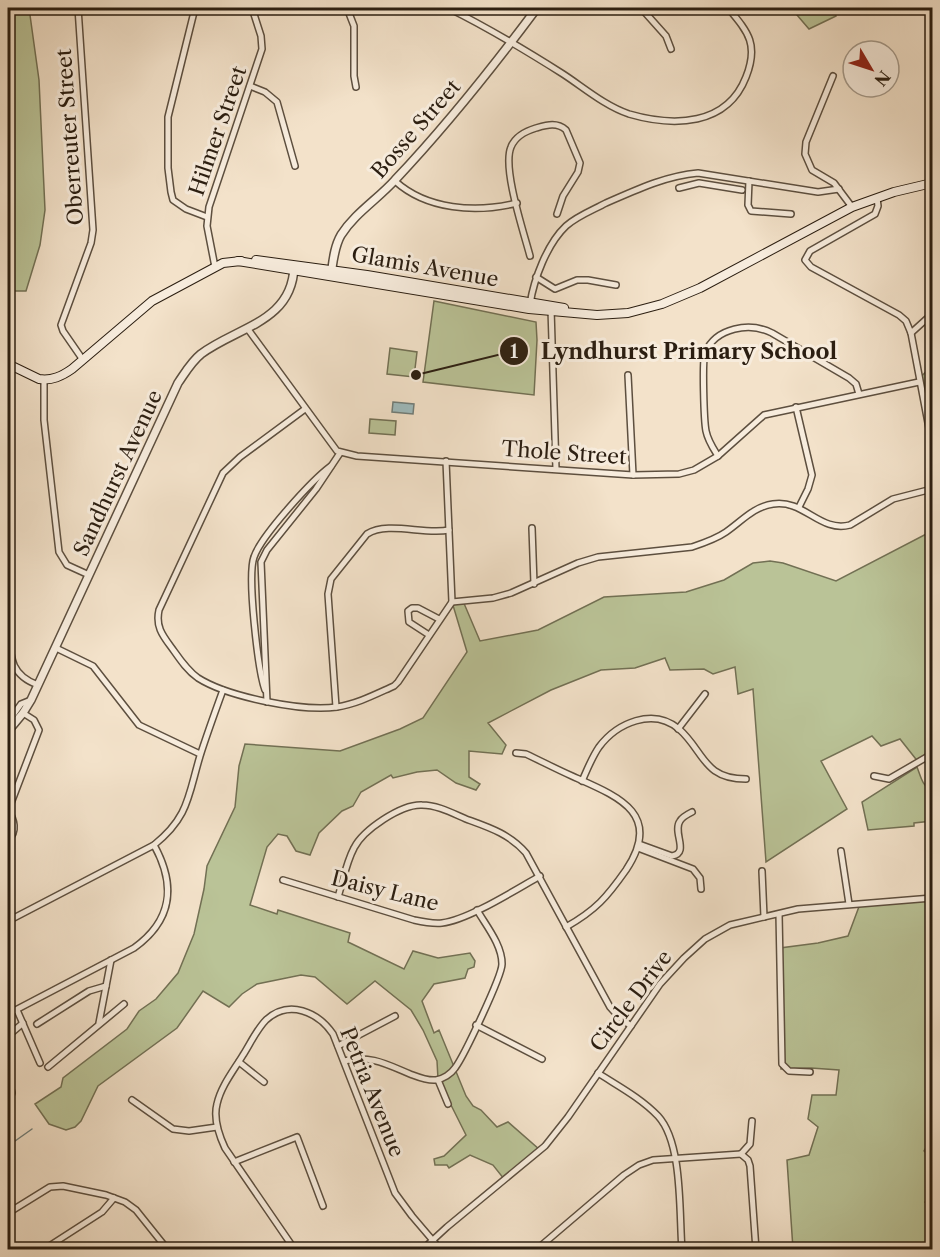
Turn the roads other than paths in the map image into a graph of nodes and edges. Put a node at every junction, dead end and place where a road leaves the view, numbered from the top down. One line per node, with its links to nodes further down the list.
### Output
1 (78, 8): 38 (street, Oberreuter Street)
2 (195, 8): 26 (street)
3 (252, 8): 12 (street, Hilmer Street)
4 (347, 8): 13 (street)
5 (448, 8): 9 (street)
6 (537, 8): 9 (street, Bosse Street)
7 (641, 8): 10 (street)
8 (728, 8): 9 (street)
9 (511, 42): 15 (street, Bosse Street)
10 (671, 49)
11 (833, 76): 19 (street)
12 (250, 86): 14 (street); 26 (street, Hilmer Street)
13 (356, 87)
14 (295, 166)
15 (395, 181): 22 (street); 30 (street, Bosse Street)
16 (749, 181): 19 (street); 25 (street); 31 (street)
17 (933, 183): 21 (main road, Glamis Avenue)
18 (679, 188): 20 (street)
19 (840, 189): 23 (street)
20 (742, 190)
21 (877, 198): 23 (main road, Glamis Avenue); 37 (street)
22 (517, 203): 24 (street); 27 (street)
23 (852, 207): 34 (main road, Glamis Avenue)
24 (557, 214)
25 (791, 214)
26 (207, 217): 28 (street, Hilmer Street)
27 (530, 256)
28 (215, 267): 29 (main road, Glamis Avenue); 38 (main road, Glamis Avenue)
29 (294, 267): 30 (main road, Glamis Avenue); 36 (street, Sandhurst Avenue)
30 (331, 272): 33 (main road, Glamis Avenue)
31 (536, 277): 32 (street); 33 (street)
32 (616, 285)
33 (529, 306): 34 (main road, Glamis Avenue)
34 (551, 309): 51 (street)
35 (933, 314): 37 (street)
36 (247, 328): 45 (street); 57 (street, Sandhurst Avenue)
37 (911, 333): 42 (street)
38 (83, 360): 41 (main road, Glamis Avenue)
39 (8, 364): 41 (main road)
40 (628, 375): 52 (street)
41 (44, 380): 57 (street)
42 (919, 382): 43 (street, Thole Street); 46 (street)
43 (859, 394): 44 (street, Thole Street); 48 (street)
44 (796, 407): 48 (street, Thole Street); 54 (street)
45 (306, 409): 47 (street); 65 (street)
46 (933, 444)
47 (340, 453): 49 (street, Thole Street); 50 (street)
48 (718, 456): 52 (street, Thole Street)
49 (446, 461): 51 (street, Thole Street); 56 (street)
50 (332, 465): 66 (street); 66 (street)
51 (556, 469): 52 (street, Thole Street)
52 (633, 475)
53 (933, 489): 54 (street)
54 (799, 507): 58 (street)
55 (532, 528): 58 (street)
56 (449, 531): 59 (street); 70 (street)
57 (89, 575): 63 (street, Sandhurst Avenue)
58 (534, 584): 59 (street)
59 (452, 602): 60 (street)
60 (439, 619): 62 (street); 62 (street)
61 (8, 624): 64 (street)
62 (429, 635): 70 (street)
63 (56, 648): 64 (street, Sandhurst Avenue); 76 (street)
64 (38, 685): 68 (street, Sandhurst Avenue)
65 (223, 690): 69 (street); 76 (street)
66 (266, 693): 69 (street)
67 (705, 694): 73 (street)
68 (31, 700): 71 (street, Sandhurst Avenue); 72 (street)
69 (267, 702): 70 (street)
70 (336, 707)
71 (23, 713): 74 (street, Sandhurst Avenue); 81 (street)
72 (8, 722)
73 (678, 729): 79 (street); 80 (street)
74 (8, 731)
75 (516, 753): 80 (street)
76 (200, 754): 84 (street)
77 (933, 754): 78 (street)
78 (874, 776)
79 (746, 779)
80 (582, 781): 85 (street)
81 (8, 810): 83 (street)
82 (692, 812): 85 (street)
83 (8, 840)
84 (154, 845): 97 (street); 99 (street)
85 (639, 846): 90 (street); 98 (street)
86 (841, 850): 93 (street)
87 (762, 871): 96 (street)
88 (540, 876): 91 (street); 94 (street, Daisy Lane); 98 (street)
89 (284, 880): 91 (street, Daisy Lane)
90 (702, 889)
91 (338, 897): 94 (street, Daisy Lane)
92 (933, 898): 93 (street, Circle Drive)
93 (849, 904): 95 (street, Circle Drive)
94 (477, 910): 108 (street)
95 (779, 914): 96 (street, Circle Drive); 117 (street)
96 (764, 916): 109 (street, Circle Drive)
97 (8, 921)
98 (566, 927): 109 (street)
99 (111, 960): 100 (street); 102 (street)
100 (106, 986): 106 (street); 107 (street)
101 (124, 1004): 107 (street)
102 (17, 1010): 103 (street); 105 (street)
103 (8, 1014)
104 (395, 1016): 111 (street)
105 (23, 1023): 110 (street); 115 (street)
106 (37, 1024)
107 (99, 1024): 116 (street)
108 (476, 1025): 112 (street); 120 (street)
109 (631, 1026): 118 (street, Circle Drive)
110 (8, 1036)
111 (338, 1046): 113 (street, Petria Avenue); 114 (street, Petria Avenue)
112 (542, 1059)
113 (344, 1061): 120 (street); 133 (street, Petria Avenue)
114 (238, 1062): 121 (street); 126 (street, Petria Avenue)
115 (40, 1063)
116 (48, 1067)
117 (810, 1072)
118 (598, 1073): 128 (street); 133 (street, Circle Drive)
119 (8, 1077): 123 (street)
120 (438, 1080): 124 (street)
121 (264, 1082)
122 (132, 1100): 126 (street)
123 (8, 1104)
124 (448, 1104)
125 (752, 1121): 127 (street)
126 (217, 1127): 129 (street, Petria Avenue)
127 (741, 1154): 128 (street); 141 (street)
128 (676, 1158): 139 (street); 140 (street)
129 (234, 1162): 131 (street); 136 (street, Petria Avenue)
130 (114, 1198): 132 (street); 134 (street); 135 (street)
131 (323, 1206)
132 (8, 1213)
133 (432, 1240): 137 (street, Circle Drive); 138 (street, Petria Avenue)
134 (43, 1250)
135 (168, 1250)
136 (295, 1250)
137 (423, 1250)
138 (441, 1250)
139 (536, 1250)
140 (682, 1250)
141 (756, 1250)

